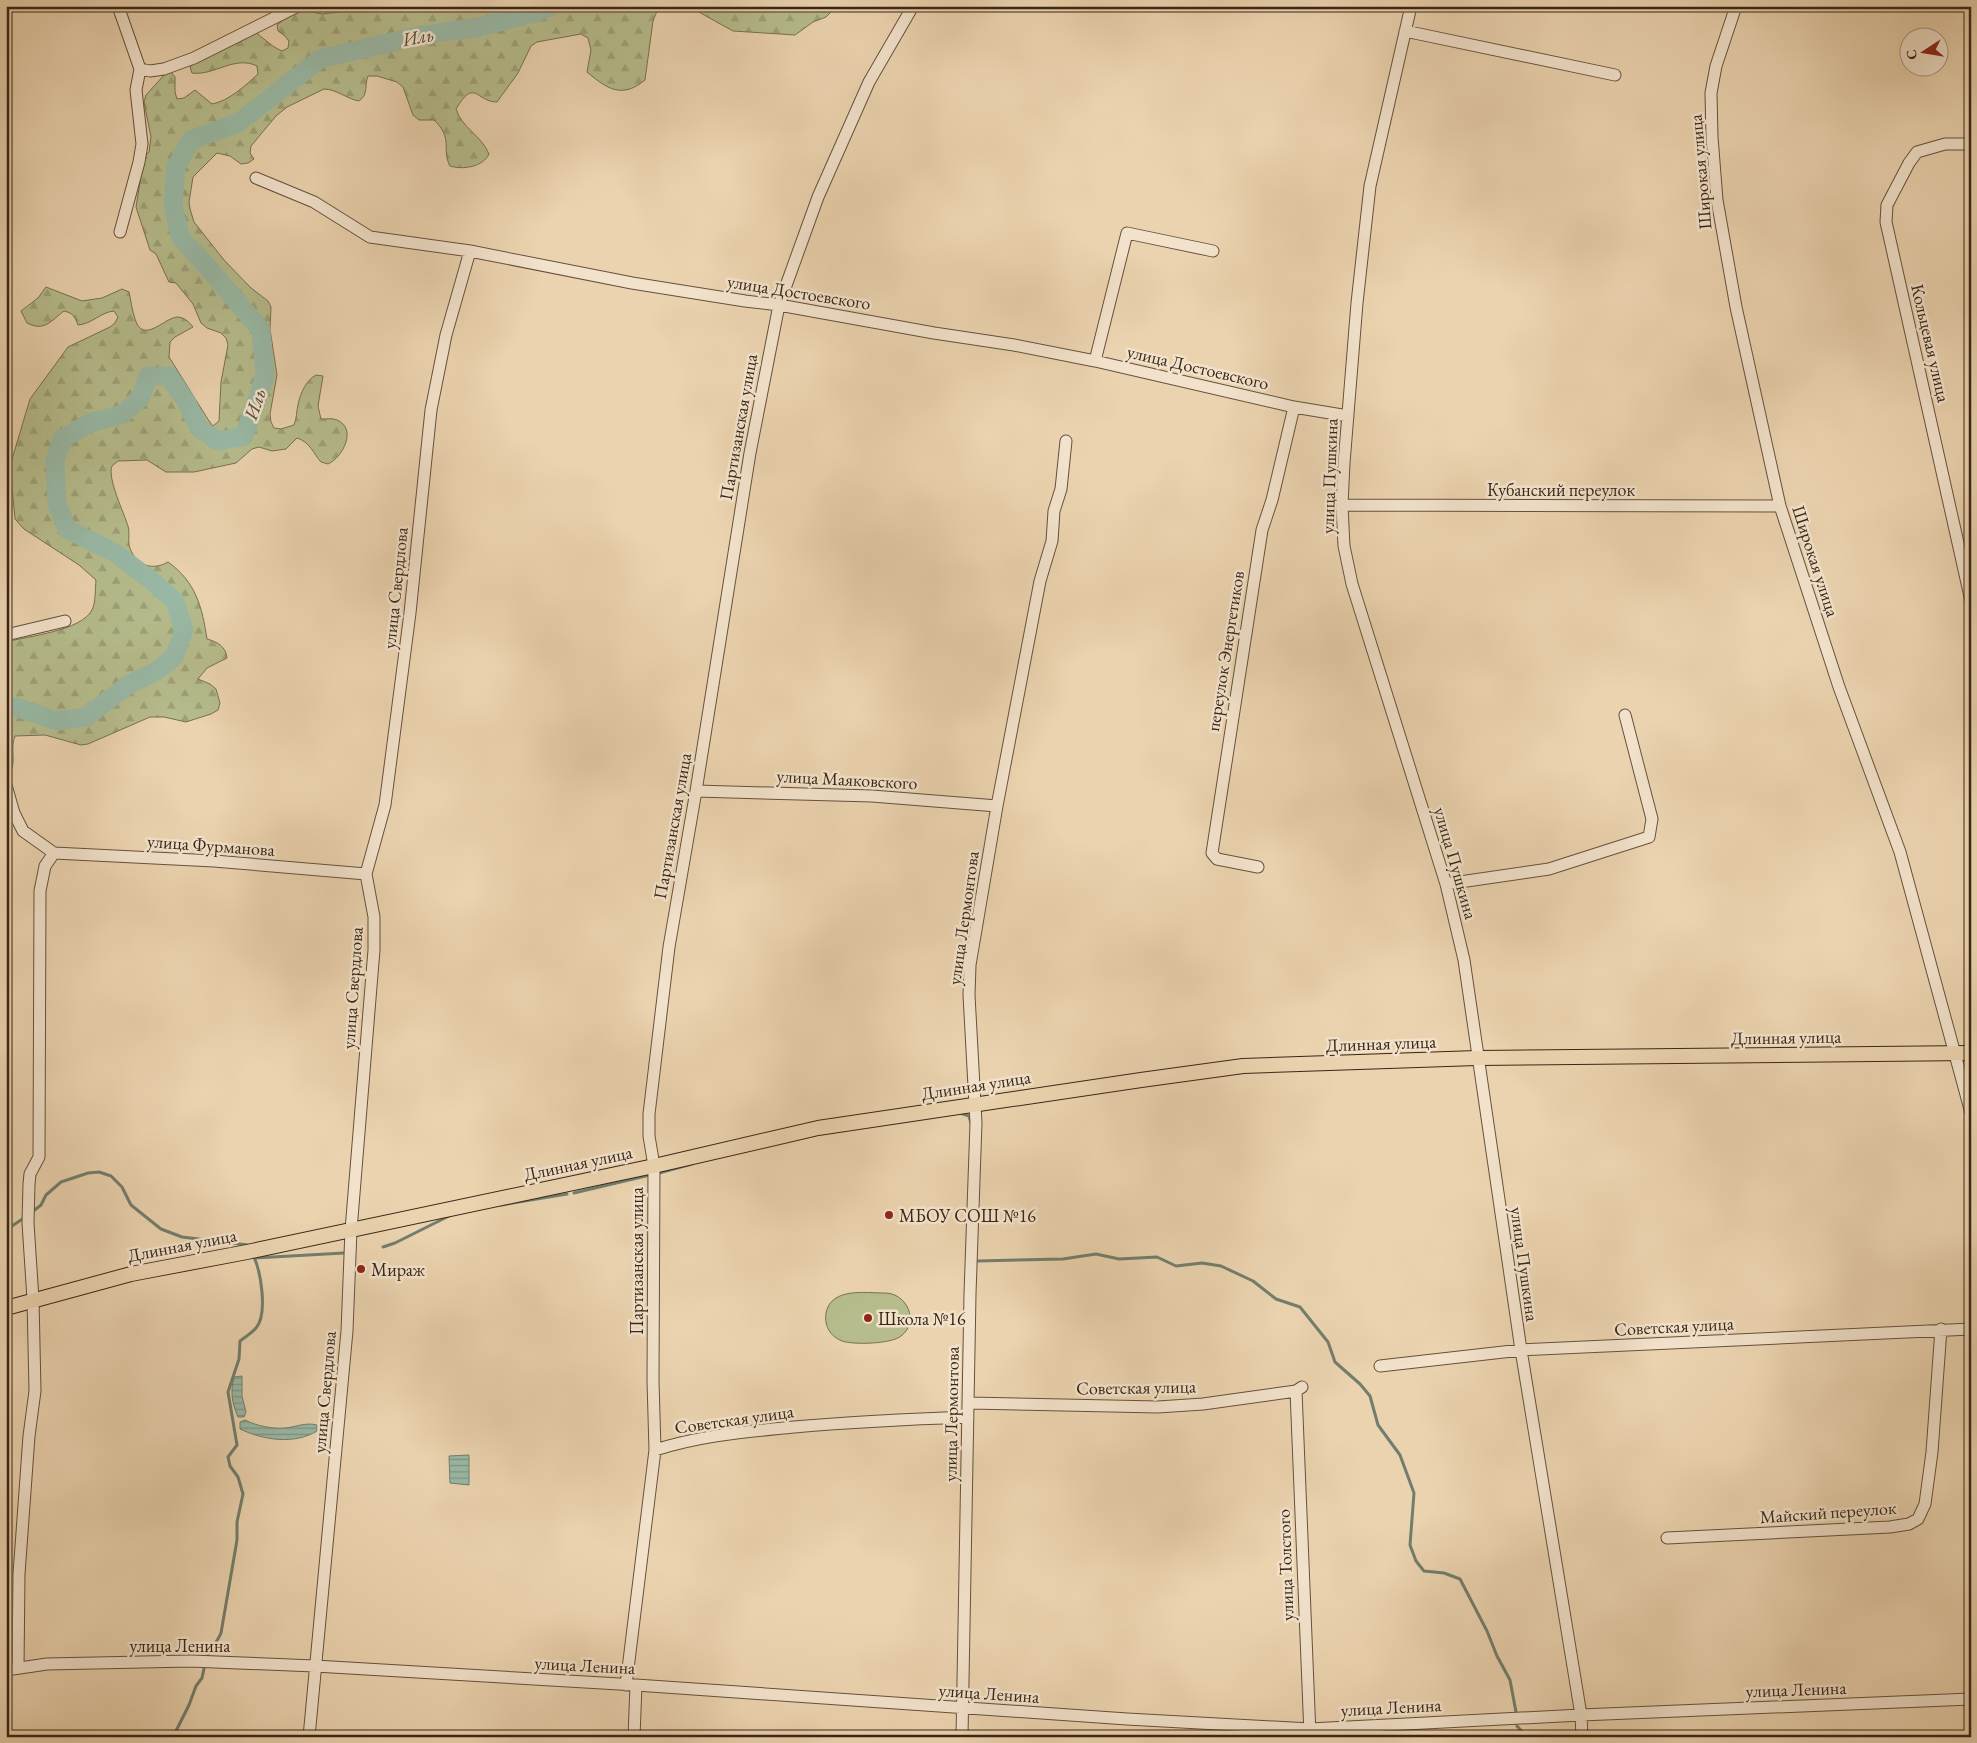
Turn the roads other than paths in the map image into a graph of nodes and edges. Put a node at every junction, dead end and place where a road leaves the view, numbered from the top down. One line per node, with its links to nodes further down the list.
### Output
1 (118, 6): 7 (street)
2 (298, 6): 7 (street)
3 (913, 6): 14 (street, Партизанская улица)
4 (1411, 6): 6 (street, улица Пушкина)
5 (1736, 6): 20 (street, Широкая улица)
6 (1405, 31): 8 (street); 17 (street, улица Пушкина)
7 (140, 69): 11 (street)
8 (1615, 75)
9 (1971, 144): 21 (street, Кольцевая улица)
10 (256, 178): 12 (street, улица Достоевского)
11 (120, 232)
12 (470, 251): 14 (street, улица Достоевского); 30 (street, улица Свердлова)
13 (1213, 251): 15 (street)
14 (779, 305): 15 (street, улица Достоевского); 26 (street, Партизанская улица)
15 (1095, 361): 16 (street, улица Достоевского)
16 (1294, 407): 17 (street, улица Достоевского); 29 (street, переулок Энергетиков)
17 (1348, 416): 19 (street, улица Пушкина)
18 (1066, 441): 27 (street, улица Лермонтова)
19 (1342, 505): 20 (street, Кубанский переулок); 31 (street, улица Пушкина)
20 (1780, 506): 33 (street, Широкая улица)
21 (1971, 601)
22 (65, 621): 23 (street)
23 (6, 635)
24 (1626, 715): 31 (street)
25 (6, 785): 28 (street)
26 (696, 791): 27 (street, улица Маяковского); 37 (street, Партизанская улица)
27 (997, 806): 35 (street, улица Лермонтова)
28 (54, 853): 30 (street, улица Фурманова); 39 (street)
29 (1258, 866)
30 (366, 874): 38 (street, улица Свердлова)
31 (1446, 884): 34 (street, улица Пушкина)
32 (1971, 1053): 33 (main road, Длинная улица)
33 (1955, 1054): 34 (main road, Длинная улица); 36 (street, Широкая улица)
34 (1477, 1058): 35 (main road, Длинная улица); 43 (street, улица Пушкина)
35 (975, 1105): 37 (main road, Длинная улица); 46 (street, улица Лермонтова)
36 (1971, 1113)
37 (654, 1166): 38 (main road, Длинная улица); 48 (street, Партизанская улица)
38 (351, 1230): 39 (main road, Длинная улица); 50 (street, улица Свердлова)
39 (33, 1299): 40 (main road, Длинная улица); 51 (street)
40 (6, 1308)
41 (1971, 1328): 42 (street, Советская улица)
42 (1941, 1329): 43 (street, Советская улица); 49 (street, Майский переулок)
43 (1521, 1350): 44 (street, Советская улица); 56 (street, улица Пушкина)
44 (1380, 1366)
45 (1299, 1389): 46 (street, Советская улица); 57 (street, улица Толстого)
46 (969, 1403): 47 (street, улица Лермонтова)
47 (968, 1417): 48 (street, Советская улица); 55 (street, улица Лермонтова)
48 (655, 1450): 53 (street, Партизанская улица)
49 (1667, 1538)
50 (315, 1666): 51 (street, улица Ленина); 53 (street, улица Ленина); 58 (street, улица Свердлова)
51 (18, 1668): 52 (street, улица Ленина)
52 (6, 1670)
53 (631, 1685): 55 (street, улица Ленина); 59 (street, Партизанская улица)
54 (1971, 1699): 56 (street, улица Ленина)
55 (962, 1708): 57 (street, улица Ленина); 60 (street, улица Лермонтова)
56 (1581, 1715): 57 (street, улица Ленина); 61 (street, улица Пушкина)
57 (1310, 1733)
58 (309, 1737)
59 (634, 1737)
60 (962, 1737)
61 (1582, 1737)

